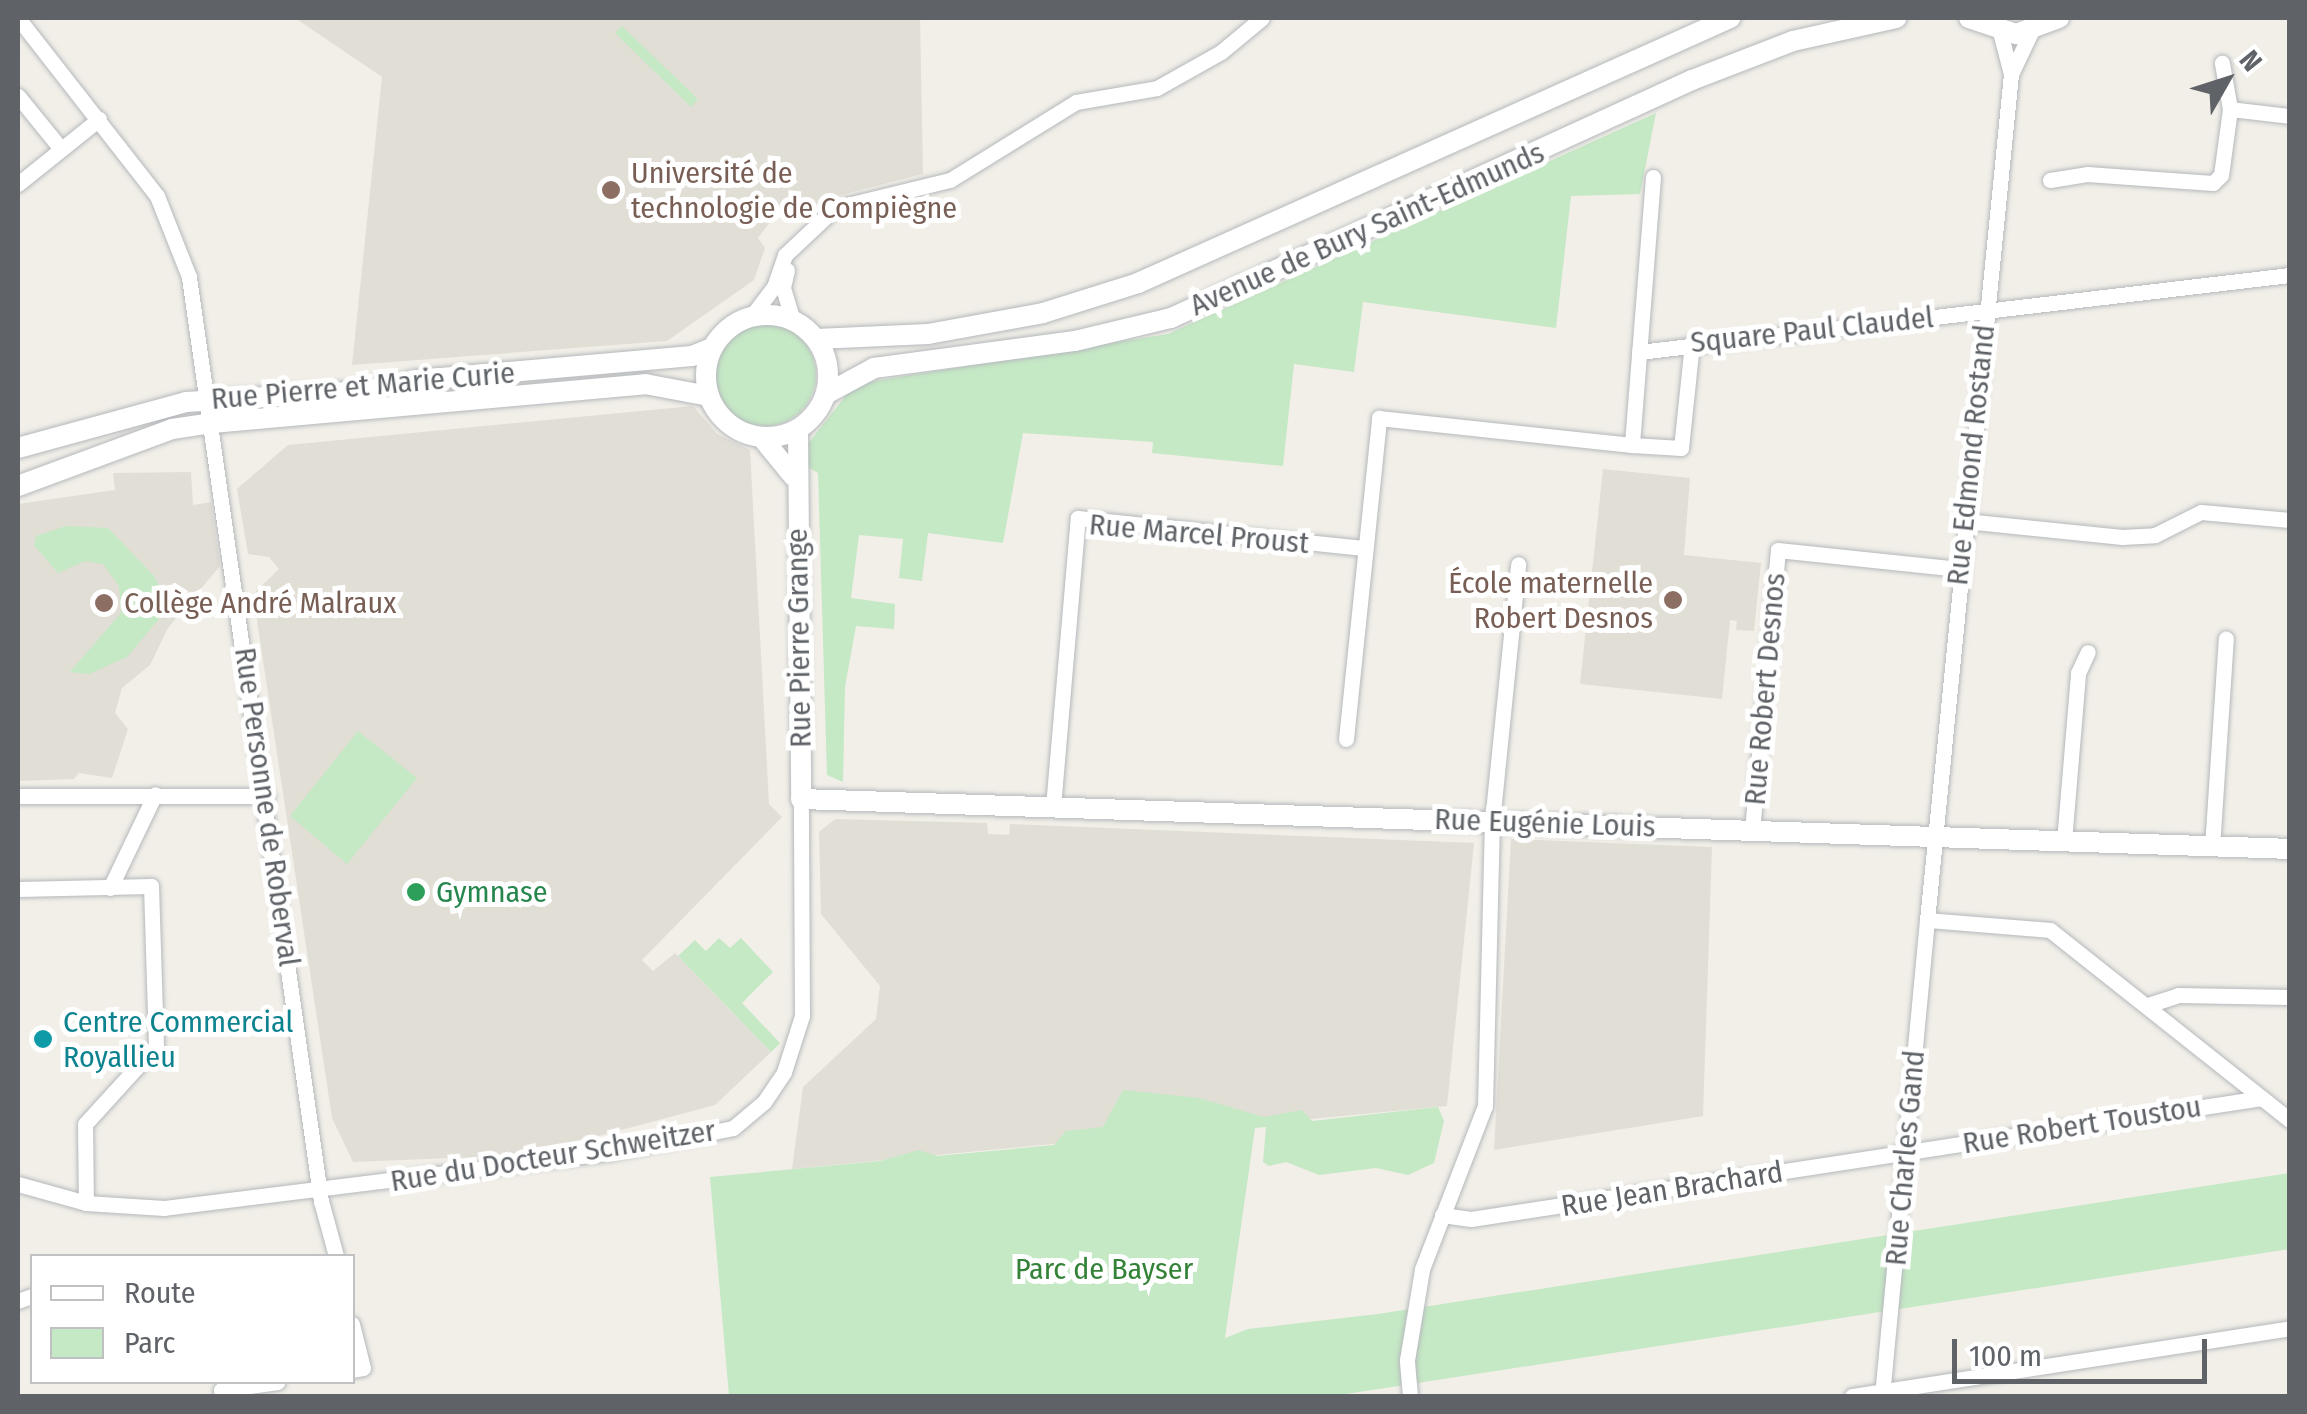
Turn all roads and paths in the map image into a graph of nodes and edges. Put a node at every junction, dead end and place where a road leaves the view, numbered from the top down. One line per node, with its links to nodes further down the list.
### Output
1 (18, 18): 14 (street, Rue Personne de Roberval)
2 (1262, 18): 19 (street)
3 (1730, 18): 24 (main road, Avenue de Bury Saint-Edmunds)
4 (1896, 18): 28 (main road, Avenue de Bury Saint-Edmunds)
5 (1969, 18): 7 (main road)
6 (2059, 18): 8 (main road)
7 (2000, 32): 8 (main road); 10 (street, Rue Edmond Rostand)
8 (2031, 32): 10 (street, Rue Edmond Rostand)
9 (2222, 64): 12 (street)
10 (2011, 74): 21 (street, Rue Edmond Rostand)
11 (18, 96): 15 (street)
12 (2230, 110): 13 (street); 17 (street)
13 (2290, 116)
14 (98, 119): 15 (street); 30 (street, Rue Personne de Roberval)
15 (61, 149): 18 (street)
16 (1654, 177): 27 (street)
17 (2050, 180)
18 (18, 184)
19 (792, 247): 22 (street); 23 (street)
20 (2290, 275): 21 (street, Square Paul Claudel)
21 (1986, 312): 25 (street, Square Paul Claudel); 38 (street, Rue Edmond Rostand)
22 (751, 316): 23 (main road); 26 (main road)
23 (792, 320): 24 (main road)
24 (816, 339): 28 (main road)
25 (1692, 343): 27 (street, Square Paul Claudel); 33 (street)
26 (712, 348): 29 (main road); 30 (main road, Rue Pierre et Marie Curie)
27 (1639, 352): 33 (street)
28 (826, 394): 31 (main road)
29 (708, 396): 30 (main road, Rue Pierre et Marie Curie); 32 (main road)
30 (211, 412): 34 (main road, Rue Pierre et Marie Curie); 36 (main road, Rue Pierre et Marie Curie); 47 (street, Rue Personne de Roberval)
31 (798, 430): 32 (main road); 35 (main road, Rue Pierre Grange)
32 (762, 438): 35 (main road)
33 (1632, 446): 39 (street)
34 (18, 448)
35 (794, 477): 48 (main road, Rue Pierre Grange)
36 (18, 486)
37 (2290, 520): 38 (street)
38 (1965, 521): 41 (street, Rue Edmond Rostand)
39 (1365, 548): 44 (street); 49 (street, Rue Marcel Proust)
40 (1518, 564): 50 (street)
41 (1959, 570): 51 (street, Rue Robert Desnos); 52 (street, Rue Edmond Rostand)
42 (2226, 638): 54 (street)
43 (2088, 652): 53 (street)
44 (1346, 739)
45 (155, 794): 46 (street); 47 (street); 56 (street)
46 (18, 796)
47 (267, 796): 65 (street, Rue Personne de Roberval)
48 (801, 799): 49 (main road, Rue Eugénie Louis); 65 (street, Rue du Docteur Schweitzer)
49 (1053, 807): 50 (main road, Rue Eugénie Louis)
50 (1492, 822): 51 (main road, Rue Eugénie Louis); 67 (street)
51 (1752, 830): 52 (main road, Rue Eugénie Louis)
52 (1931, 836): 53 (main road, Rue Eugénie Louis); 58 (street, Rue Edmond Rostand)
53 (2064, 841): 54 (main road, Rue Eugénie Louis)
54 (2212, 848): 55 (main road, Rue Eugénie Louis)
55 (2290, 849)
56 (110, 888): 57 (street); 66 (street)
57 (18, 889)
58 (1927, 920): 60 (street); 63 (street, Rue Charles Gand)
59 (2290, 998): 60 (street)
60 (2148, 1005): 61 (street)
61 (2262, 1098): 62 (street); 63 (street, Rue Robert Toustou)
62 (2290, 1120)
63 (1902, 1153): 67 (street, Rue Jean Brachard); 71 (street, Rue Charles Gand)
64 (18, 1184): 66 (street, Rue du Docteur Schweitzer)
65 (321, 1190): 66 (street, Rue du Docteur Schweitzer); 68 (street, Rue Personne de Roberval)
66 (86, 1203)
67 (1442, 1215): 73 (street)
68 (336, 1254)
69 (2290, 1328): 71 (street)
70 (263, 1384): 72 (street)
71 (1882, 1394): 74 (street)
72 (222, 1396)
73 (1410, 1396)
74 (1852, 1396)

